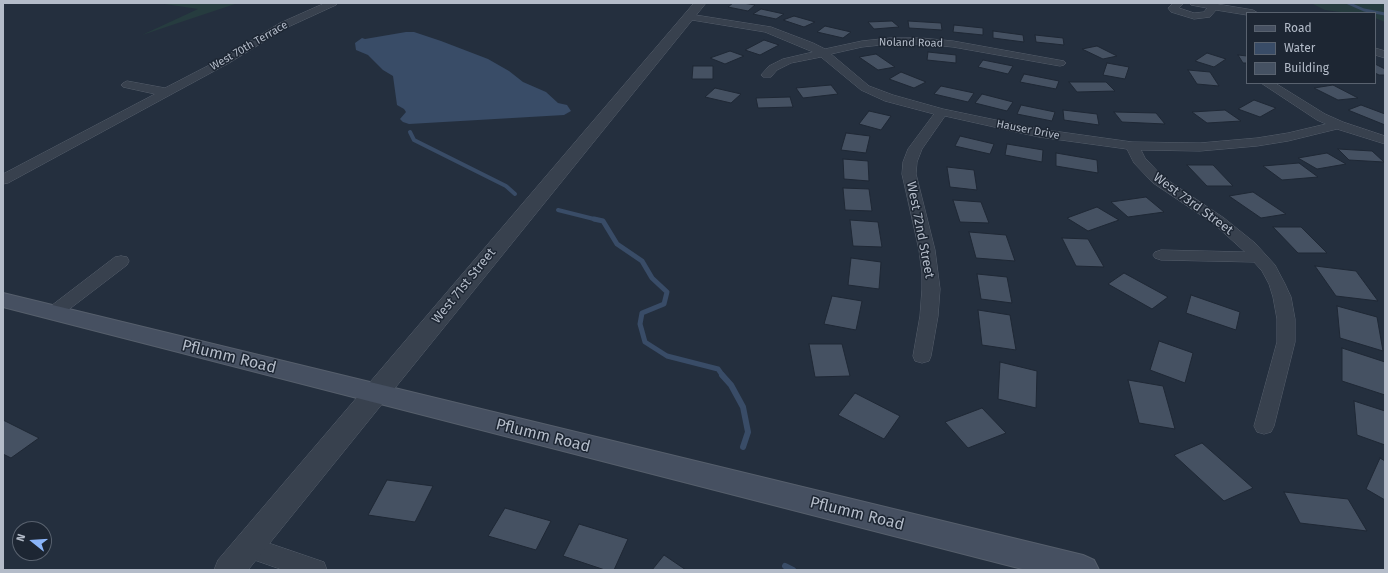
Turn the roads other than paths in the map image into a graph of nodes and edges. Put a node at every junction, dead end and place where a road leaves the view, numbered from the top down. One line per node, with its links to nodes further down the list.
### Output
1 (333, 3): 12 (street, West 70th Terrace)
2 (1179, 3): 4 (street)
3 (1194, 3): 4 (street)
4 (1213, 7): 6 (street)
5 (694, 10): 7 (street, Hauser Drive); 24 (street, West 71st Street)
6 (1246, 12)
7 (822, 52): 8 (street, Noland Road); 9 (street, Noland Road); 13 (street, Hauser Drive)
8 (1060, 63)
9 (767, 75)
10 (1269, 84): 14 (street)
11 (127, 85): 12 (street)
12 (166, 92): 17 (street, West 70th Terrace)
13 (942, 112): 16 (street, Hauser Drive); 23 (street, West 72nd Street)
14 (1338, 125): 15 (street); 16 (street, Hauser Drive)
15 (1385, 140)
16 (1132, 146): 19 (street, West 73rd Street)
17 (3, 180)
18 (1161, 255): 19 (street, West 73rd Street)
19 (1259, 257): 25 (street, West 73rd Street)
20 (121, 261): 22 (street)
21 (3, 300): 22 (main road, Pflumm Road)
22 (53, 313): 24 (main road, Pflumm Road)
23 (922, 356)
24 (375, 394): 26 (street, West 71st Street); 27 (main road, Pflumm Road)
25 (1264, 426)
26 (248, 547): 28 (street, West 71st Street); 29 (street)
27 (1076, 569)
28 (229, 570)
29 (315, 570)

